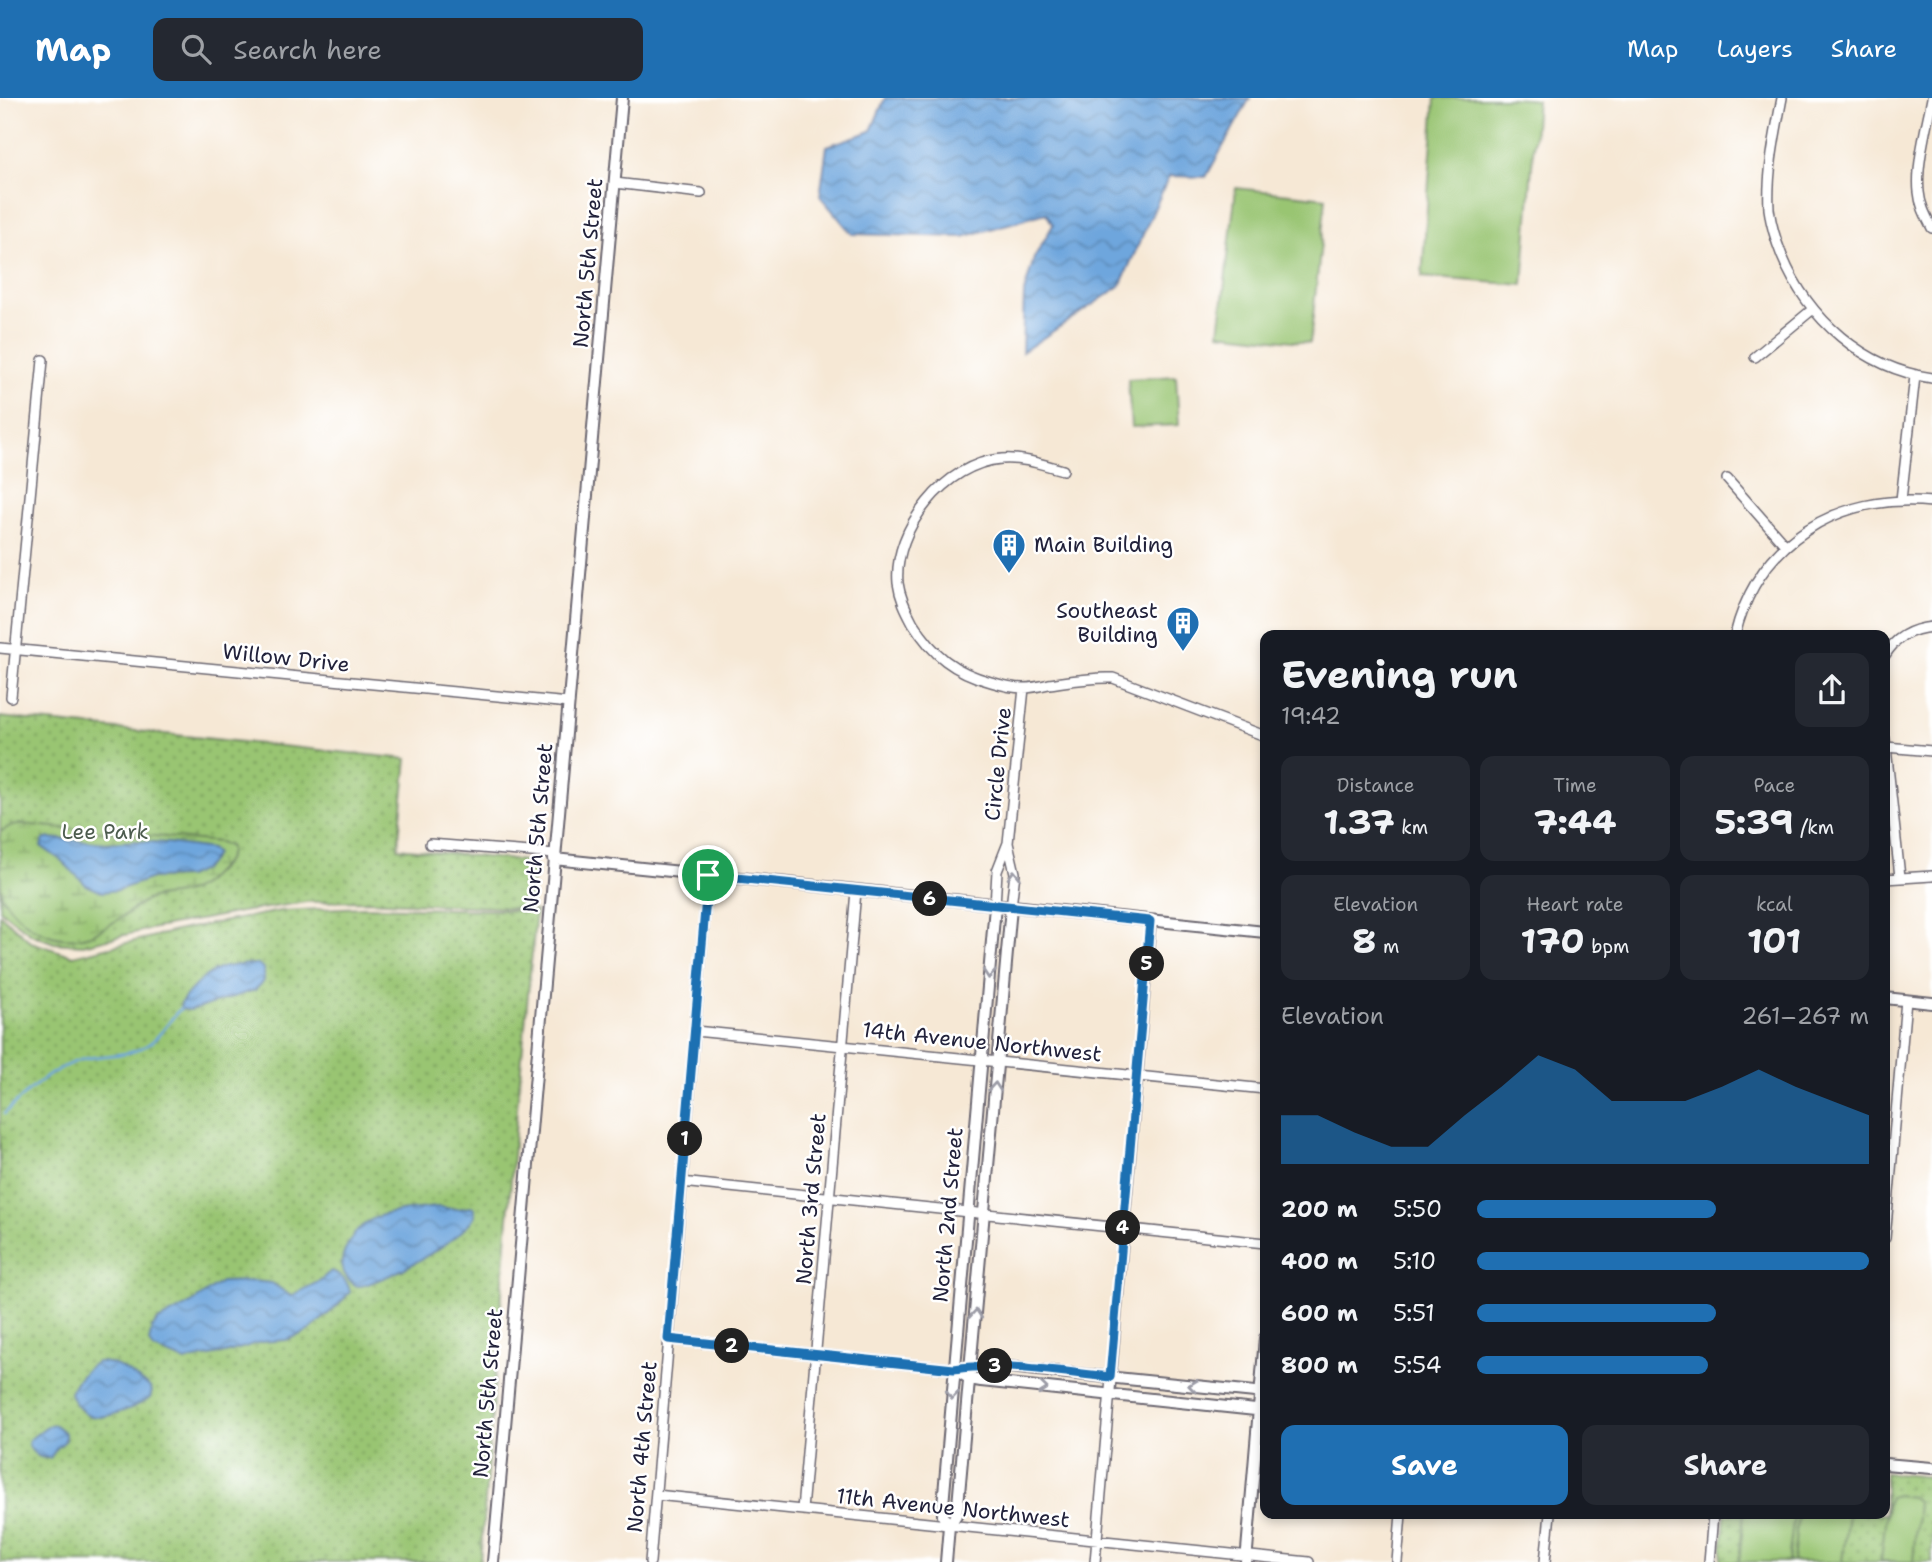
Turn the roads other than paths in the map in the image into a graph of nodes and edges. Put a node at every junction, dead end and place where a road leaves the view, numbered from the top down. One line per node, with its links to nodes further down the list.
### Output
1 (622, 98): 4 (street, North 5th Street)
2 (1782, 98): 7 (street)
3 (1932, 98): 6 (street)
4 (615, 183): 5 (street); 24 (street, North 5th Street)
5 (701, 193)
6 (1932, 228)
7 (1813, 309): 8 (street); 10 (street)
8 (1755, 357)
9 (43, 360): 20 (street)
10 (1915, 376): 11 (street); 14 (street)
11 (1932, 378)
12 (1063, 470): 22 (street, Circle Drive)
13 (1727, 479): 16 (street)
14 (1901, 500): 15 (street); 16 (street)
15 (1932, 502)
16 (1786, 546): 18 (street)
17 (1932, 627): 21 (street)
18 (1737, 630)
19 (0, 648): 20 (street, Willow Drive)
20 (16, 649): 23 (street); 24 (street, Willow Drive)
21 (1890, 649)
22 (1024, 688): 25 (street, Circle Drive); 30 (street, Circle Drive)
23 (12, 697)
24 (569, 703): 31 (street, North 5th Street)
25 (1260, 734)
26 (1890, 747): 27 (street)
27 (1932, 751)
28 (1890, 790): 34 (street)
29 (430, 844): 31 (street)
30 (1008, 844): 37 (street, Circle Drive); 38 (street, Circle Drive, one-way to 30)
31 (554, 857): 32 (street); 77 (street, North 5th Street)
32 (708, 875): 36 (street); 44 (street, North 4th Street)
33 (1932, 876): 34 (street)
34 (1900, 877): 35 (street)
35 (1890, 878)
36 (856, 891): 37 (street); 45 (street, North 3rd Street)
37 (995, 906): 38 (street); 46 (street, North 2nd Street, one-way to 46)
38 (1011, 907): 39 (street); 47 (street, North 2nd Street)
39 (1150, 921): 40 (street); 48 (street)
40 (1260, 932)
41 (1890, 998): 42 (street)
42 (1906, 1000): 43 (street); 50 (street)
43 (1932, 1003)
44 (695, 1031): 45 (street, 14th Avenue Northwest); 51 (street, North 4th Street)
45 (842, 1046): 46 (street, 14th Avenue Northwest); 52 (street, North 3rd Street)
46 (981, 1060): 47 (street, 14th Avenue Northwest); 53 (street, North 2nd Street)
47 (997, 1061): 48 (street, 14th Avenue Northwest); 54 (street, North 2nd Street, one-way to 47)
48 (1137, 1075): 49 (street, 14th Avenue Northwest); 55 (street)
49 (1260, 1088)
50 (1890, 1143)
51 (681, 1182): 52 (street); 57 (street, North 4th Street)
52 (829, 1197): 53 (street); 58 (street, North 3rd Street)
53 (967, 1212): 54 (street); 60 (street, North 2nd Street)
54 (984, 1213): 55 (street); 59 (street, North 2nd Street, one-way to 54)
55 (1123, 1228): 56 (street); 61 (street)
56 (1260, 1242)
57 (668, 1339): 58 (street); 69 (street, North 4th Street)
58 (815, 1355): 60 (street); 70 (street, North 3rd Street)
59 (972, 1366): 60 (street); 61 (street); 62 (street, North 2nd Street)
60 (954, 1369): 62 (street); 74 (street, North 2nd Street, one-way to 74)
61 (1110, 1377): 63 (street, one-way to 61); 64 (street)
62 (971, 1379): 64 (street, one-way to 64); 74 (street, North 2nd Street)
63 (1260, 1393)
64 (1109, 1395): 65 (street); 75 (street)
65 (1260, 1410)
66 (1260, 1429): 76 (street)
67 (1890, 1464): 68 (street)
68 (1932, 1468)
69 (656, 1494): 70 (street, 11th Avenue Northwest); 78 (street, North 4th Street)
70 (802, 1510): 74 (street, 11th Avenue Northwest)
71 (1401, 1519): 82 (street)
72 (1549, 1519): 83 (street)
73 (1713, 1519): 84 (street)
74 (949, 1526): 75 (street, 11th Avenue Northwest); 79 (street, North 2nd Street)
75 (1097, 1540): 76 (street, 11th Avenue Northwest); 80 (street)
76 (1246, 1559): 81 (street, 11th Avenue Northwest)
77 (493, 1562)
78 (650, 1562)
79 (946, 1562)
80 (1095, 1562)
81 (1310, 1562)
82 (1397, 1562)
83 (1545, 1562)
84 (1709, 1562)

